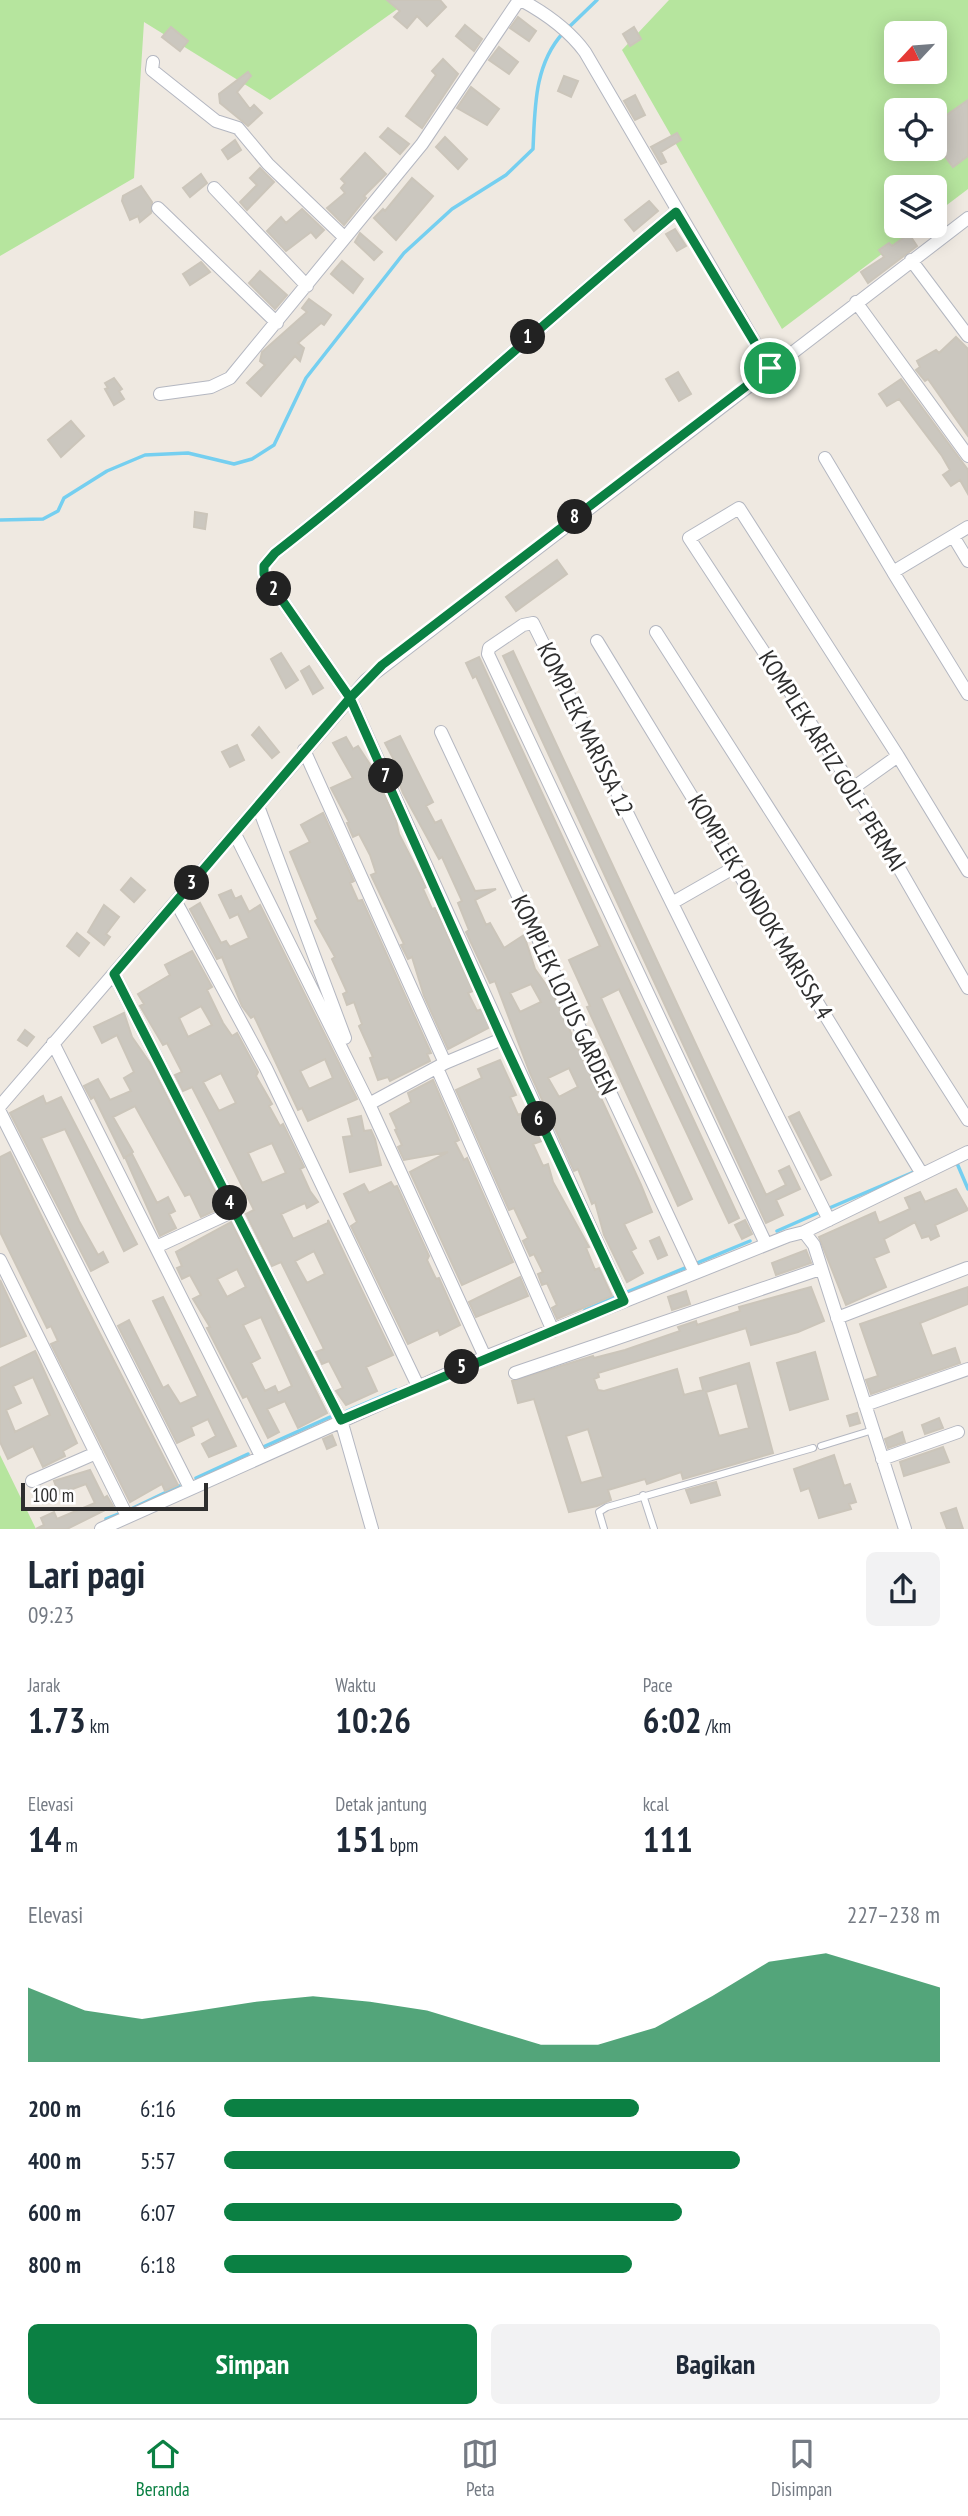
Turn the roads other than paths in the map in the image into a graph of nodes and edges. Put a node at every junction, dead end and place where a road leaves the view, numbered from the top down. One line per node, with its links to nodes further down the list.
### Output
1 (520, 0): 5 (street); 7 (street)
2 (152, 62): 7 (street)
3 (214, 188): 9 (street)
4 (158, 208): 11 (street)
5 (676, 212): 13 (street); 24 (street)
6 (968, 218): 8 (street)
7 (344, 237): 9 (street)
8 (911, 260): 10 (street); 12 (street)
9 (307, 286): 11 (street)
10 (856, 302): 13 (street); 15 (street)
11 (277, 323): 14 (street)
12 (968, 336)
13 (770, 368): 24 (street)
14 (160, 394)
15 (968, 456)
16 (825, 458): 20 (street)
17 (968, 527): 18 (street)
18 (953, 536): 19 (street); 20 (street)
19 (968, 561)
20 (893, 572): 23 (street)
21 (656, 632): 43 (street)
22 (597, 641): 31 (street, KOMPLEK PONDOK MARISSA 4)
23 (968, 694)
24 (350, 698): 26 (street); 37 (street)
25 (441, 732): 54 (street, KOMPLEK LOTUS GARDEN)
26 (304, 750): 29 (street); 39 (street)
27 (898, 756): 28 (street); 28 (street, KOMPLEK ARFIZ GOLF PERMAI); 32 (street)
28 (853, 788): 36 (street, KOMPLEK ARFIZ GOLF PERMAI)
29 (258, 806): 30 (street); 40 (street)
30 (235, 834): 33 (street); 40 (street)
31 (735, 867): 34 (street); 45 (street, KOMPLEK PONDOK MARISSA 4)
32 (968, 871)
33 (176, 902): 35 (street); 61 (street)
34 (672, 903): 47 (street, KOMPLEK MARISSA 12); 49 (street, KOMPLEK MARISSA 12)
35 (114, 974): 38 (street); 46 (street)
36 (968, 988)
37 (502, 1039): 39 (street); 55 (street)
38 (53, 1043): 41 (street); 50 (street)
39 (441, 1066): 40 (street); 57 (street)
40 (369, 1104): 58 (street)
41 (0, 1105)
42 (0, 1112): 70 (street)
43 (968, 1120)
44 (968, 1152): 45 (street)
45 (922, 1174): 47 (street)
46 (234, 1211): 50 (street); 63 (street)
47 (829, 1220): 48 (street)
48 (804, 1232): 49 (street); 53 (street)
49 (766, 1244): 54 (street)
50 (156, 1247): 67 (street)
51 (0, 1260): 66 (street)
52 (967, 1268): 56 (street)
53 (820, 1269): 56 (street); 60 (street)
54 (695, 1273): 55 (street)
55 (624, 1301): 57 (street)
56 (837, 1318): 62 (street)
57 (553, 1331): 58 (street)
58 (485, 1357): 61 (street)
59 (968, 1369): 62 (street)
60 (515, 1373)
61 (418, 1386): 63 (street)
62 (865, 1405): 64 (street)
63 (341, 1420): 67 (street); 74 (street)
64 (873, 1430): 68 (street); 71 (lane)
65 (958, 1432): 68 (street)
66 (96, 1453): 69 (street); 72 (street)
67 (261, 1456): 70 (street)
68 (883, 1459): 77 (street)
69 (32, 1481)
70 (190, 1488): 72 (street)
71 (643, 1495): 75 (lane); 76 (lane)
72 (127, 1516): 73 (street)
73 (101, 1529)
74 (371, 1529)
75 (604, 1529)
76 (654, 1529)
77 (905, 1529)

